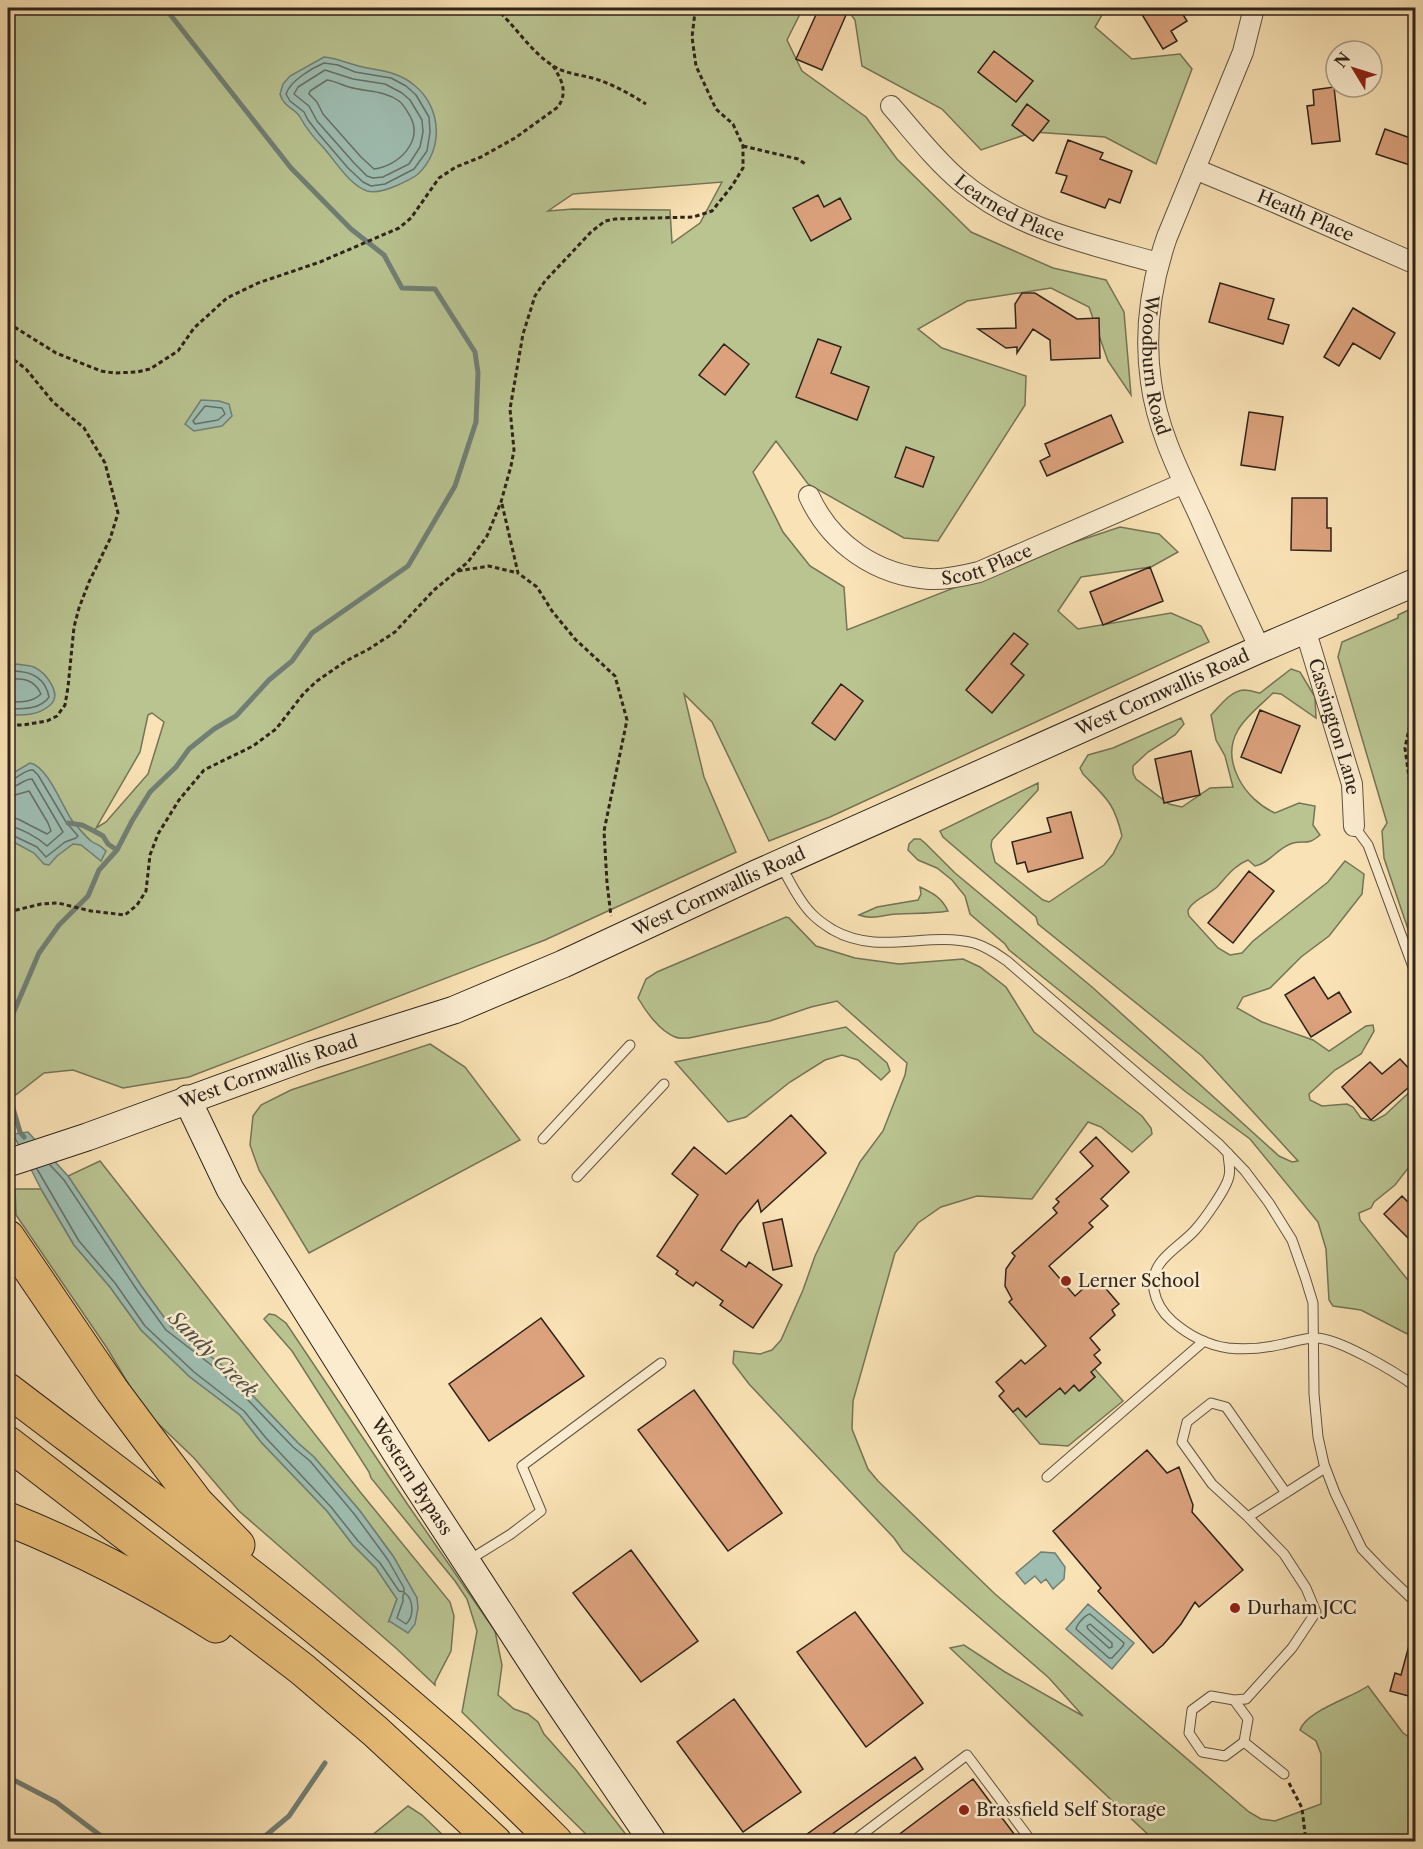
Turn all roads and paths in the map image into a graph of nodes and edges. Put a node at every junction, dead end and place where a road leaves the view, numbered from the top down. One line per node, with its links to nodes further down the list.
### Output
1 (495, 8): 4 (path)
2 (698, 8): 7 (path)
3 (1254, 8): 9 (street, Woodburn Road)
4 (553, 66): 5 (path); 12 (path)
5 (646, 104)
6 (891, 106): 10 (street, Learned Place)
7 (743, 146): 8 (path); 16 (path)
8 (807, 165)
9 (1195, 169): 10 (street, Woodburn Road); 11 (street, Heath Place)
10 (1158, 263): 14 (street, Woodburn Road)
11 (1416, 264)
12 (8, 323)
13 (8, 356): 23 (path)
14 (1184, 483): 15 (street, Scott Place); 21 (street, Woodburn Road)
15 (809, 496)
16 (501, 502): 17 (path); 18 (path)
17 (458, 571): 18 (path); 27 (path)
18 (518, 573): 28 (path)
19 (1416, 582): 20 (street, West Cornwallis Road)
20 (1305, 629): 21 (street, West Cornwallis Road); 25 (street, Cassington Lane)
21 (1260, 649): 26 (street, West Cornwallis Road)
22 (1416, 696): 24 (path)
23 (8, 725)
24 (1416, 810)
25 (1354, 826): 29 (lane)
26 (780, 864): 28 (street, West Cornwallis Road); 34 (lane)
27 (8, 912)
28 (614, 939): 32 (street, West Cornwallis Road)
29 (1416, 975)
30 (630, 1045): 33 (lane)
31 (664, 1084): 36 (lane)
32 (187, 1099): 35 (street, West Cornwallis Road); 49 (street, Western Bypass)
33 (543, 1138)
34 (1228, 1153): 38 (lane); 39 (lane)
35 (8, 1163)
36 (577, 1177)
37 (8, 1237): 52 (highway)
38 (1313, 1338): 39 (lane); 41 (lane); 44 (lane)
39 (1204, 1341): 45 (lane)
40 (661, 1363): 49 (lane)
41 (1416, 1387)
42 (8, 1390): 52 (highway)
43 (8, 1443): 51 (highway)
44 (1325, 1468): 46 (lane); 50 (lane)
45 (1047, 1477)
46 (1286, 1493): 47 (lane); 47 (lane)
47 (1248, 1517): 53 (lane)
48 (8, 1519): 51 (highway)
49 (467, 1562): 58 (street, Western Bypass)
50 (1416, 1600)
51 (302, 1668): 56 (highway)
52 (369, 1671): 57 (highway)
53 (1234, 1700): 54 (lane); 54 (lane)
54 (1244, 1742): 55 (lane)
55 (1284, 1774): 61 (path)
56 (495, 1842)
57 (556, 1842)
58 (653, 1842)
59 (852, 1842): 60 (lane)
60 (1032, 1842)
61 (1306, 1842)

